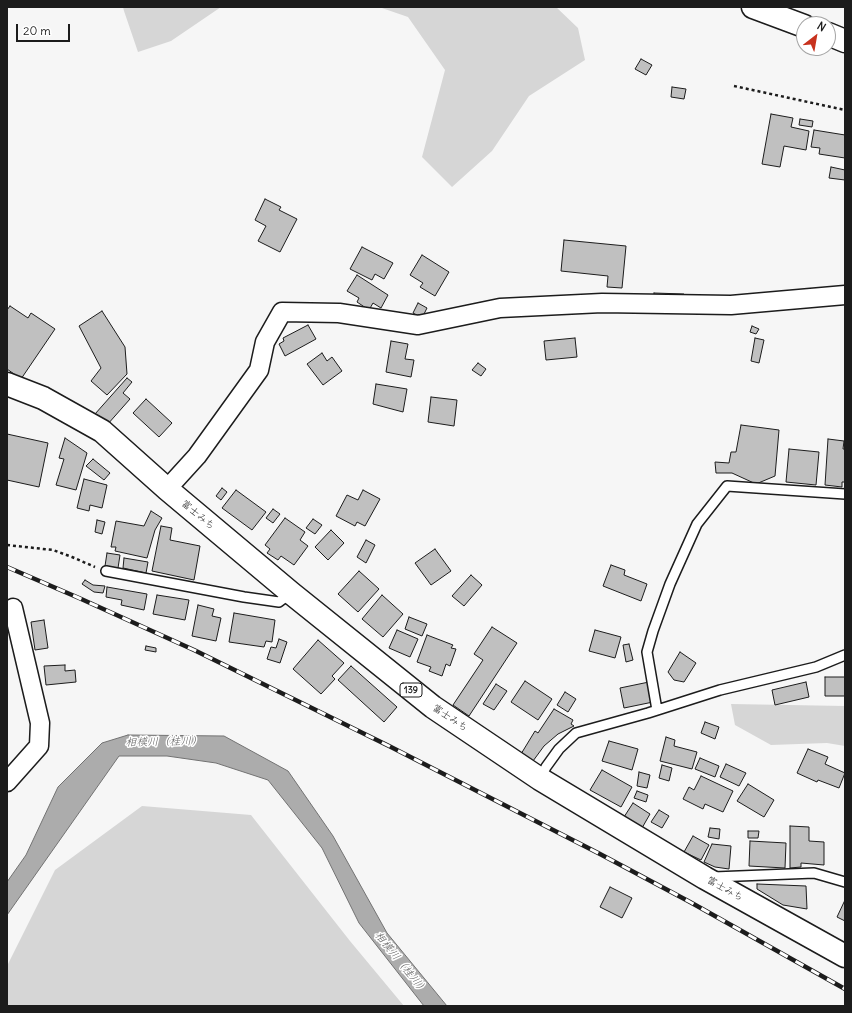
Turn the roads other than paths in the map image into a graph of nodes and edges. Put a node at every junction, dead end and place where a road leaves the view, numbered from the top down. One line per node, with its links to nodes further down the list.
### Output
1 (753, 7): 2 (highway)
2 (796, 23)
3 (845, 295): 5 (street)
4 (7, 384): 5 (highway, 富士みち / 139)
5 (167, 489): 8 (highway, 富士みち / 139)
6 (845, 494): 11 (lane)
7 (106, 571): 8 (lane)
8 (291, 593): 12 (highway, 富士みち / 139)
9 (14, 608): 13 (street)
10 (845, 655): 11 (lane)
11 (657, 710): 12 (lane)
12 (540, 779): 14 (highway, 富士みち / 139)
13 (7, 782)
14 (705, 878): 15 (lane); 16 (highway, 富士みち / 139)
15 (845, 882)
16 (845, 956)

